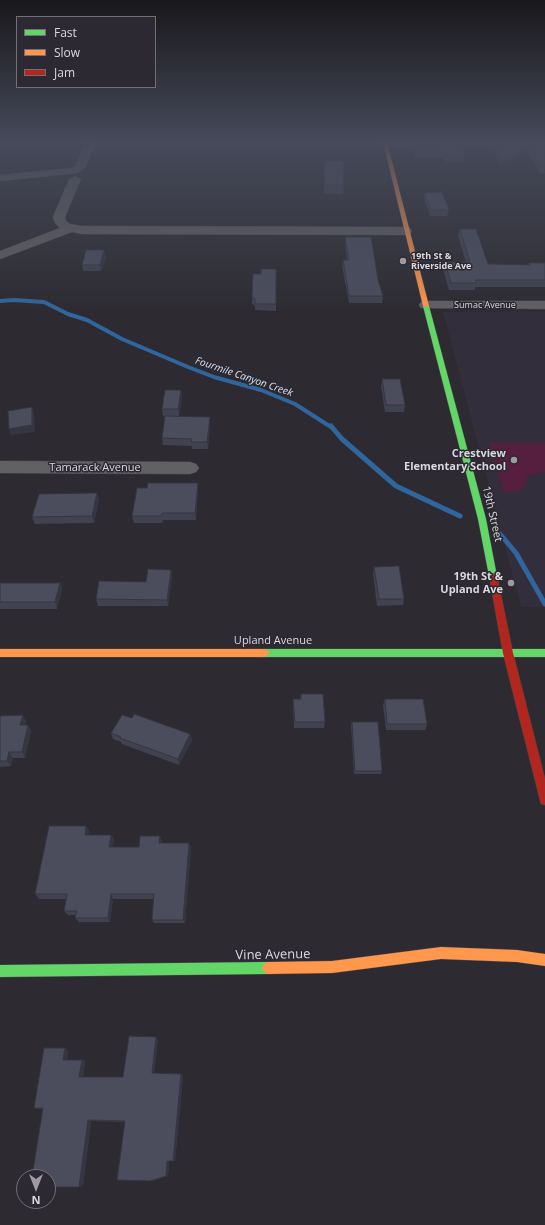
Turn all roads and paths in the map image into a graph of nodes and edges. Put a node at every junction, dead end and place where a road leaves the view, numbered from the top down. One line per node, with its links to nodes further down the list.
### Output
1 (65, 199): 3 (street)
2 (398, 199): 4 (street, 19th Street)
3 (70, 228): 4 (street); 5 (street)
4 (406, 231): 6 (street, 19th Street)
5 (0, 255)
6 (426, 305): 7 (street, Sumac Avenue); 11 (street, 19th Street)
7 (545, 305)
8 (0, 467): 9 (street, Tamarack Avenue)
9 (190, 468)
10 (0, 653): 11 (street, Upland Avenue)
11 (508, 653): 12 (street, Upland Avenue); 13 (street, 19th Street)
12 (545, 653)
13 (545, 800)
14 (545, 960): 15 (street, Vine Avenue)
15 (0, 971)

